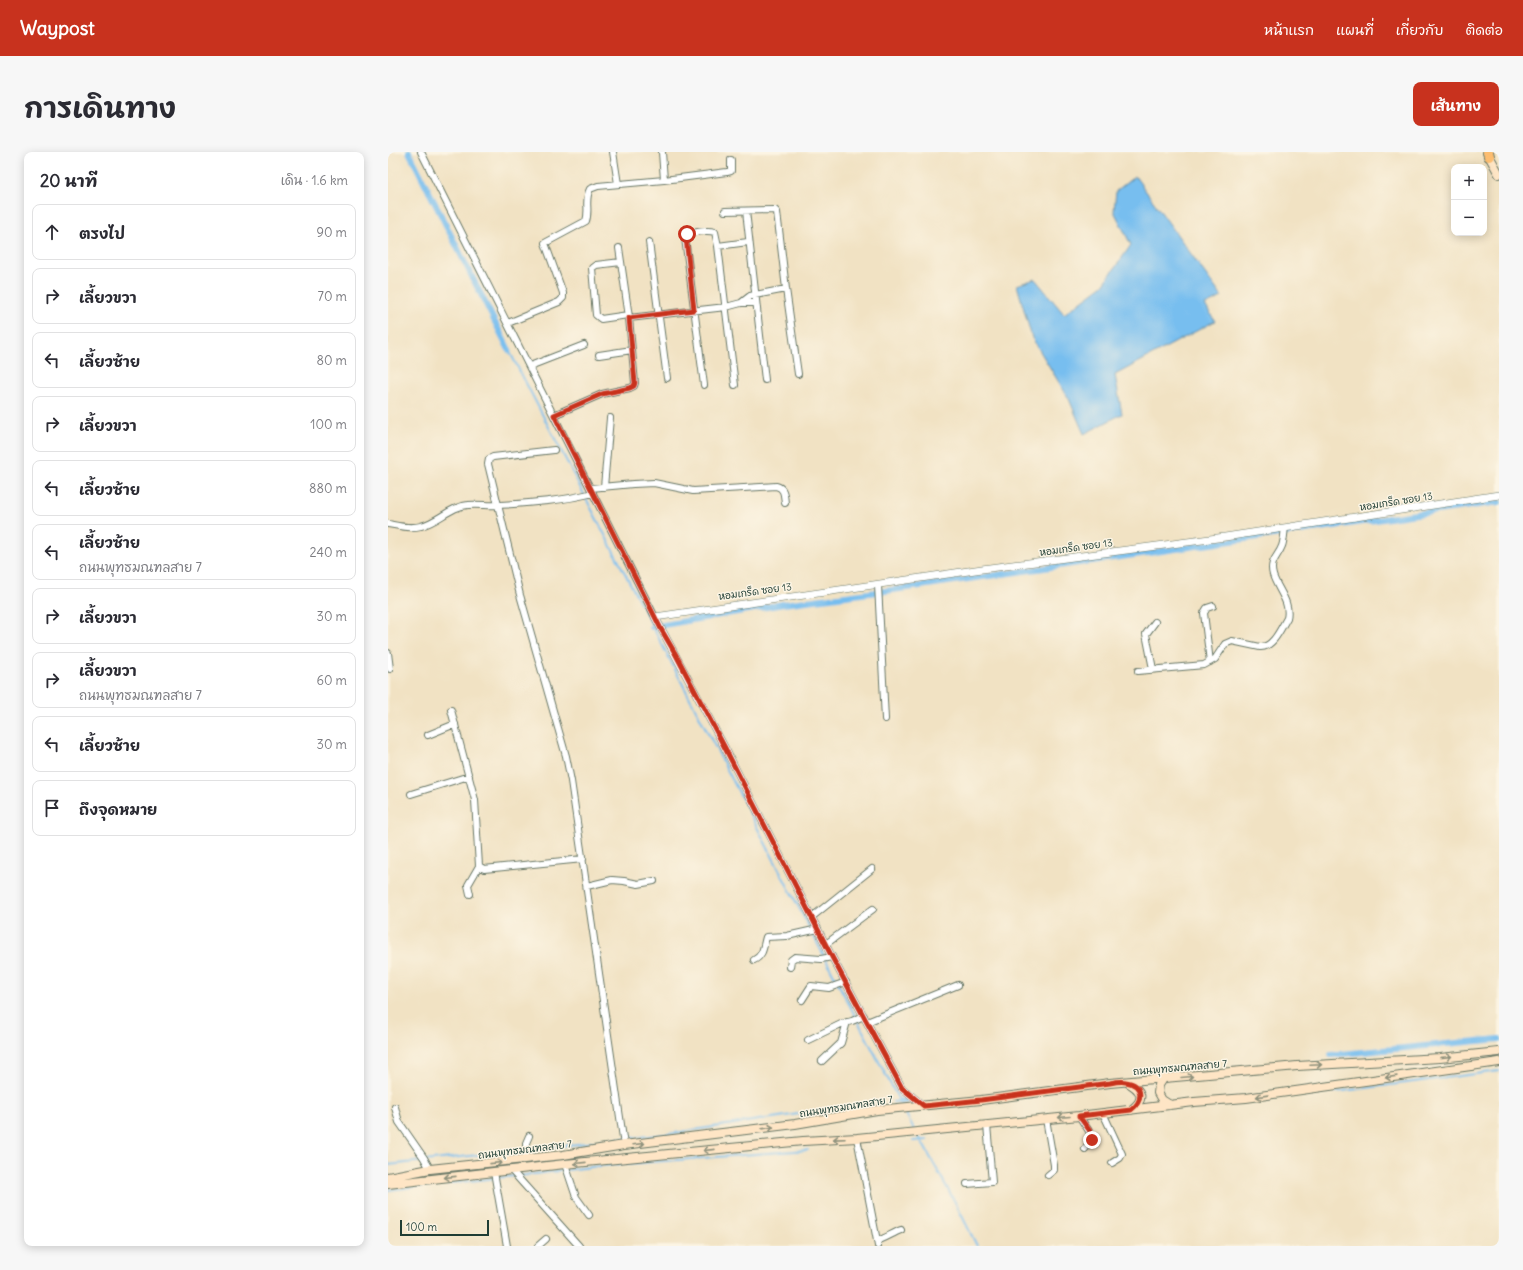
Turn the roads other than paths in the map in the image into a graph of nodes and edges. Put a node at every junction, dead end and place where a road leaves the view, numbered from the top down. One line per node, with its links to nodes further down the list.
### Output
1 (421, 152): 24 (street)
2 (613, 152): 8 (street)
3 (662, 152): 7 (street)
4 (1488, 153): 6 (main road)
5 (731, 160): 7 (street)
6 (1499, 174)
7 (664, 180): 8 (street)
8 (618, 184): 24 (street)
9 (725, 211): 10 (street)
10 (746, 211): 12 (street); 16 (street)
11 (649, 242): 22 (street)
12 (748, 242): 13 (street); 17 (street)
13 (718, 246): 20 (street); 21 (street)
14 (619, 248): 15 (street)
15 (621, 262): 23 (street); 23 (street)
16 (786, 289): 17 (street); 29 (street)
17 (755, 294): 18 (street); 19 (street)
18 (741, 303): 19 (street); 20 (street)
19 (756, 304): 31 (street)
20 (726, 307): 21 (street); 33 (street)
21 (694, 310): 22 (street); 32 (street)
22 (659, 315): 23 (street); 30 (street)
23 (629, 316): 26 (street)
24 (508, 323): 28 (street)
25 (584, 345): 28 (street)
26 (632, 350): 27 (street); 34 (street)
27 (599, 355)
28 (530, 366): 34 (street)
29 (798, 374)
30 (667, 378)
31 (765, 380)
32 (704, 385)
33 (735, 385)
34 (554, 415): 38 (street)
35 (610, 418): 37 (street)
36 (554, 450): 41 (street)
37 (604, 487): 38 (street); 40 (street)
38 (590, 492): 41 (street); 47 (street)
39 (1499, 495): 43 (street, หอมเกร็ด ซอย 13)
40 (786, 504)
41 (498, 505): 42 (street); 59 (street)
42 (388, 524)
43 (1284, 532): 44 (street, หอมเกร็ด ซอย 13); 49 (street)
44 (878, 590): 47 (street, หอมเกร็ด ซอย 13); 54 (street)
45 (1213, 606): 49 (street)
46 (1155, 622): 51 (street)
47 (658, 623): 66 (street)
48 (388, 653): 50 (street)
49 (1210, 662): 51 (street)
50 (390, 669)
51 (1153, 669): 52 (street)
52 (1138, 671)
53 (451, 710): 55 (street)
54 (885, 720)
55 (455, 724): 56 (street); 57 (street)
56 (428, 735)
57 (468, 776): 58 (street); 60 (street)
58 (411, 794)
59 (583, 859): 60 (street); 63 (street)
60 (479, 866): 64 (street)
61 (872, 869): 66 (street)
62 (654, 881): 63 (street)
63 (587, 886): 93 (street)
64 (470, 894)
65 (873, 909): 68 (street)
66 (812, 917): 67 (street)
67 (816, 929): 68 (street); 70 (street)
68 (826, 944): 69 (street)
69 (827, 958): 71 (street); 72 (street)
70 (754, 960)
71 (790, 967)
72 (844, 983): 74 (street); 75 (street)
73 (958, 985): 75 (street)
74 (802, 1000)
75 (864, 1019): 76 (street); 84 (street)
76 (850, 1022): 77 (street); 79 (street)
77 (808, 1040)
78 (1499, 1052): 81 (main road, ถนนพุทธมณฑลสาย 7, one-way to 78)
79 (822, 1061)
80 (1499, 1062): 83 (main road, ถนนพุทธมณฑลสาย 7, one-way to 83)
81 (1163, 1079): 82 (main road, ถนนพุทธมณฑลสาย 7); 83 (main road)
82 (1126, 1082): 84 (main road, ถนนพุทธมณฑลสาย 7); 86 (main road)
83 (1170, 1105): 86 (main road, ถนนพุทธมณฑลสาย 7)
84 (924, 1106): 93 (main road, ถนนพุทธมณฑลสาย 7, one-way to 84)
85 (395, 1107): 97 (street)
86 (1131, 1110): 87 (main road, ถนนพุทธมณฑลสาย 7)
87 (1103, 1113): 88 (main road, ถนนพุทธมณฑลสาย 7); 96 (street)
88 (1079, 1116): 89 (main road, ถนนพุทธมณฑลสาย 7, one-way to 89); 94 (street)
89 (1046, 1119): 90 (main road, ถนนพุทธมณฑลสาย 7); 101 (street)
90 (987, 1125): 92 (main road, ถนนพุทธมณฑลสาย 7); 104 (street)
91 (529, 1136): 95 (street)
92 (857, 1138): 98 (main road, ถนนพุทธมณฑลสาย 7, one-way to 98); 108 (street)
93 (624, 1141): 95 (main road, ถนนพุทธมณฑลสาย 7)
94 (1085, 1149)
95 (526, 1156): 97 (main road, ถนนพุทธมณฑลสาย 7, one-way to 95)
96 (1112, 1163)
97 (427, 1164): 102 (main road, ถนนพุทธมณฑลสาย 7)
98 (565, 1165): 100 (main road, ถนนพุทธมณฑลสาย 7); 105 (street)
99 (494, 1173): 100 (main road, ถนนพุทธมณฑลสาย 7); 103 (main road, ถนนพุทธมณฑลสาย 7, one-way to 103); 109 (street)
100 (514, 1174): 111 (street)
101 (1048, 1175)
102 (388, 1177)
103 (388, 1184)
104 (967, 1184)
105 (589, 1215)
106 (901, 1230): 108 (street)
107 (546, 1239): 110 (street)
108 (878, 1243)
109 (507, 1246)
110 (538, 1246)
111 (579, 1246)

